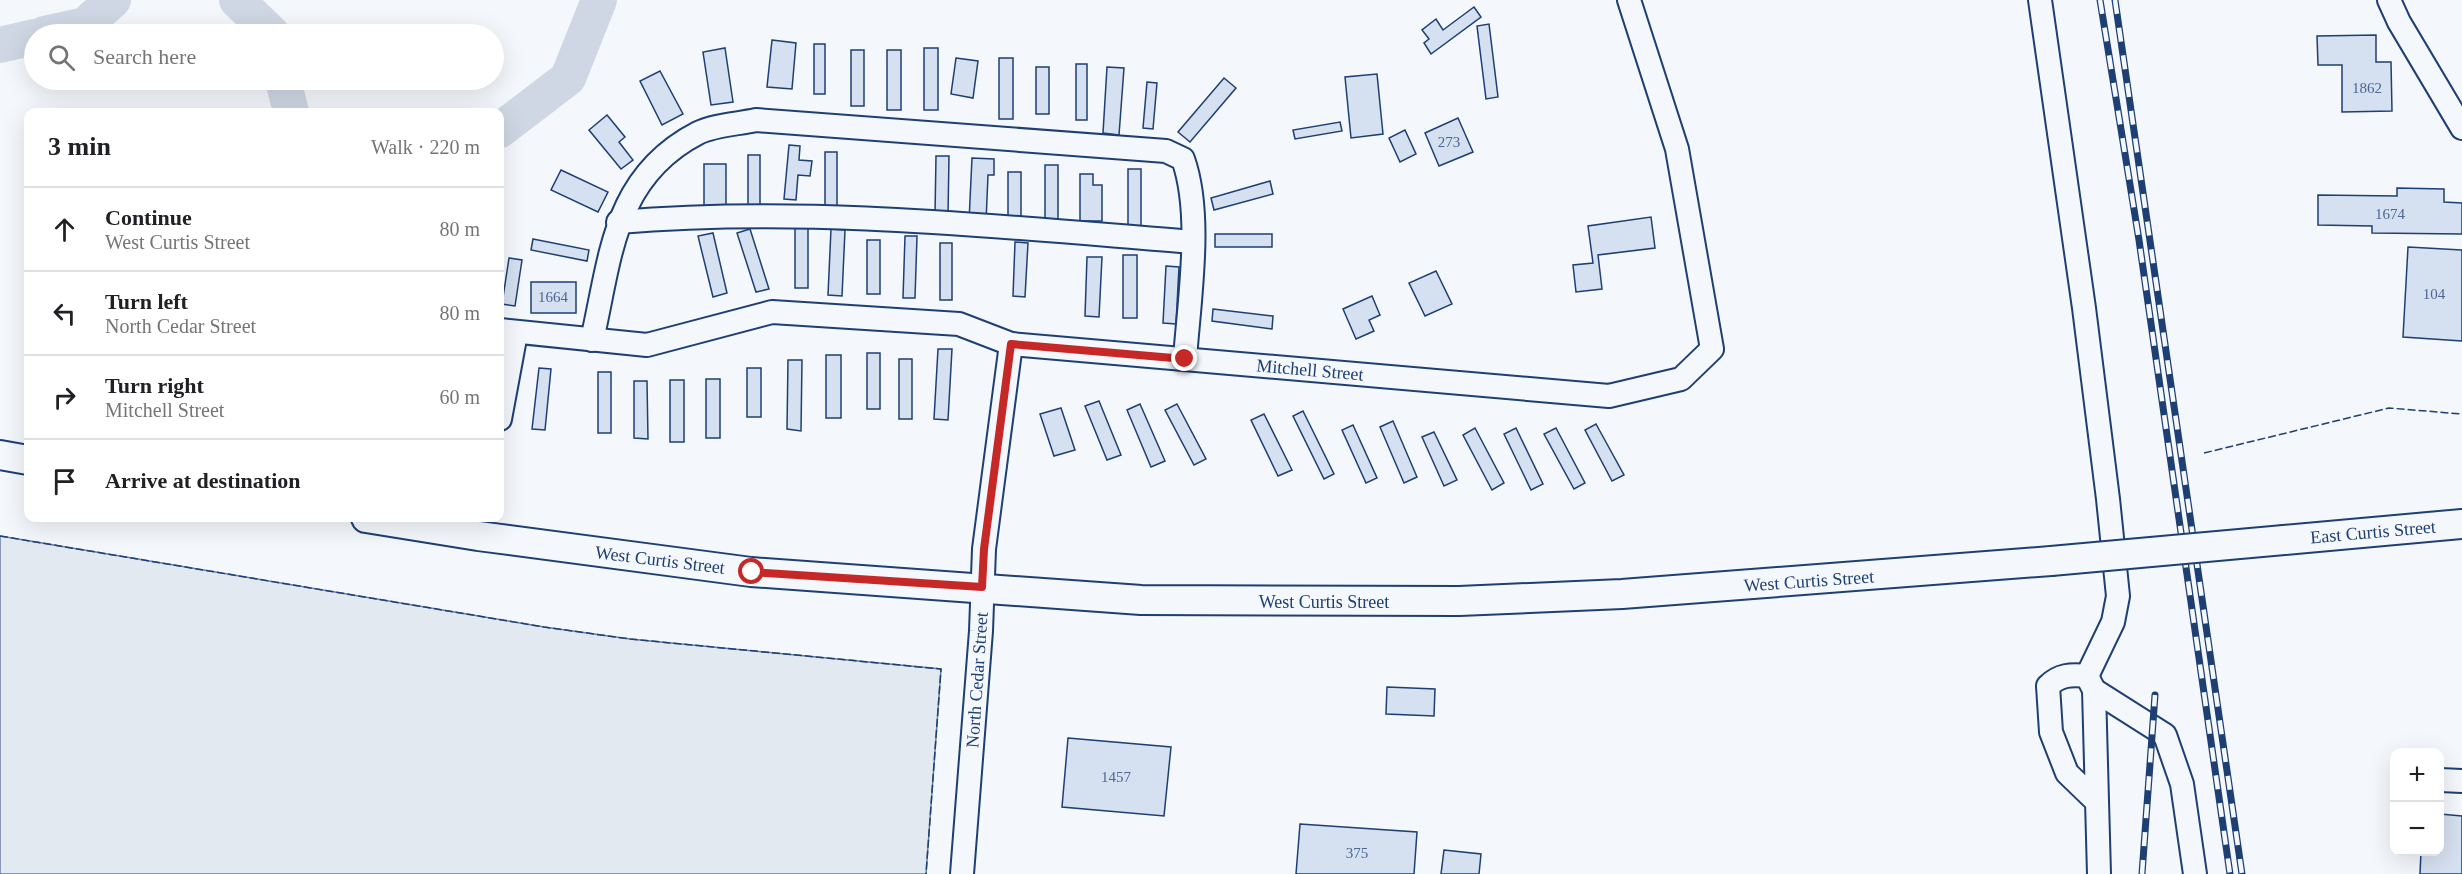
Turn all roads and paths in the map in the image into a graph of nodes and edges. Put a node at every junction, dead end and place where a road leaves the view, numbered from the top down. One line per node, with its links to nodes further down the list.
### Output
1 (1629, 0): 10 (street, Mitchell Street)
2 (2040, 0): 19 (street)
3 (2389, 0): 4 (street)
4 (2462, 128)
5 (618, 222): 6 (street); 6 (street); 8 (street)
6 (1193, 242): 10 (street)
7 (508, 331): 8 (street, Mitchell Street); 11 (street)
8 (592, 340): 9 (street, Mitchell Street)
9 (1011, 344): 10 (street, Mitchell Street); 18 (street, North Cedar Street)
10 (1185, 359)
11 (504, 375)
12 (0, 455): 13 (main road)
13 (24, 459)
14 (417, 522): 16 (main road, West Curtis Street)
15 (2462, 524): 17 (main road, East Curtis Street)
16 (480, 527): 18 (main road, West Curtis Street)
17 (2284, 540): 18 (main road, West Curtis Street, bridge)
18 (982, 587): 23 (street, North Cedar Street)
19 (2091, 683): 22 (street); 22 (street); 25 (street)
20 (2444, 780): 21 (street)
21 (2462, 781)
22 (2097, 802): 24 (street)
23 (962, 874)
24 (2099, 874)
25 (2195, 874)

